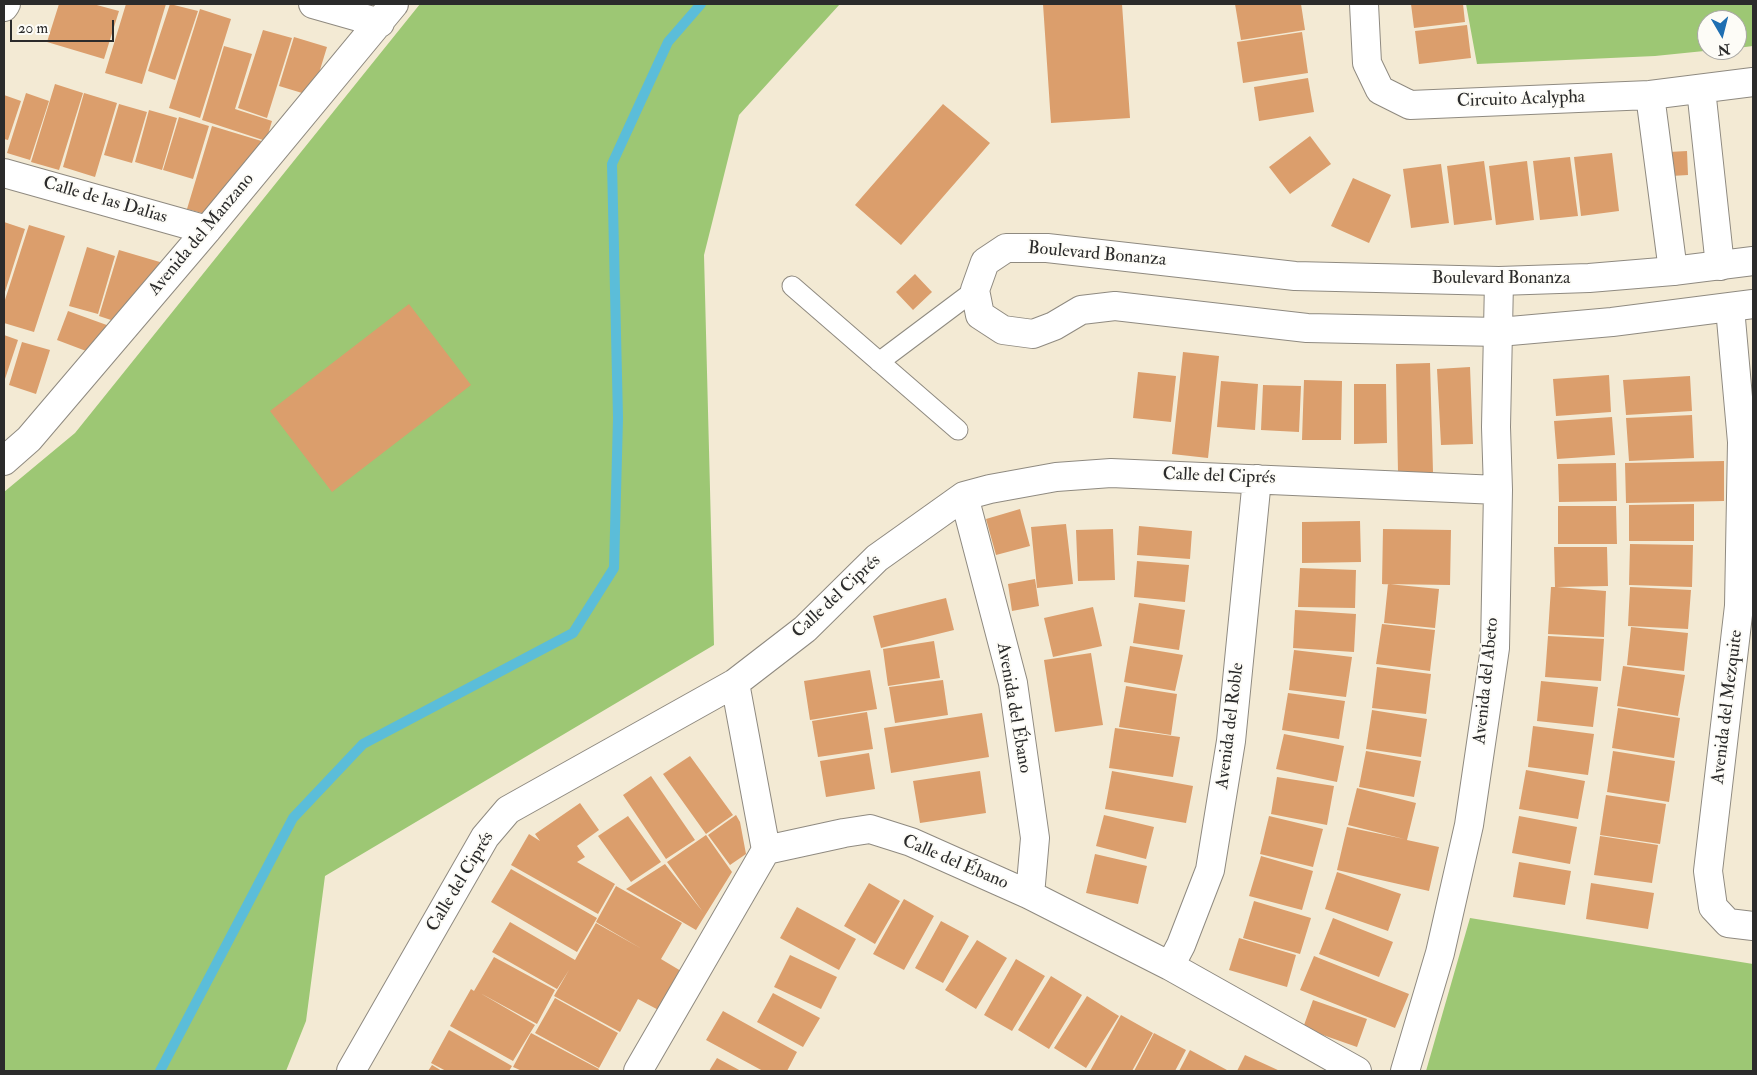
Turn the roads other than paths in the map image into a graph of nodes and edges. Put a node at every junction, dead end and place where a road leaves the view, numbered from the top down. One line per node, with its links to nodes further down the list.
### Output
1 (6, 4): 4 (street)
2 (313, 4): 5 (street)
3 (1364, 4): 8 (street, Circuito Acalypha)
4 (4, 7)
5 (387, 13): 10 (street, Avenida del Manzano)
6 (1753, 82): 7 (street, Circuito Acalypha)
7 (1701, 89): 8 (street, Circuito Acalypha); 12 (street)
8 (1650, 95): 13 (street)
9 (4, 173): 10 (street, Calle de las Dalias)
10 (207, 230): 21 (street, Avenida del Manzano)
11 (1753, 261): 12 (street, Boulevard Bonanza)
12 (1720, 266): 13 (street, Boulevard Bonanza)
13 (1673, 271): 14 (street, Boulevard Bonanza)
14 (1499, 281): 16 (street, Boulevard Bonanza); 18 (street, Avenida del Abeto)
15 (792, 286): 19 (lane)
16 (975, 290): 18 (street); 19 (lane)
17 (1741, 306): 18 (street); 29 (street, Avenida del Mezquite)
18 (1499, 332): 24 (street, Avenida del Abeto)
19 (879, 362): 20 (lane)
20 (958, 430)
21 (16, 435): 22 (street, Avenida del Manzano)
22 (4, 461)
23 (1257, 479): 24 (street, Calle del Ciprés); 25 (street, Calle del Ciprés); 30 (street, Avenida del Roble)
24 (1498, 490): 34 (street, Avenida del Abeto)
25 (964, 496): 26 (street, Calle del Ciprés); 28 (street, Avenida del Ébano)
26 (735, 683): 27 (street); 31 (street, Calle del Ciprés)
27 (766, 850): 28 (street, Calle del Ébano); 32 (street)
28 (1030, 895): 30 (street, Calle del Ébano)
29 (1753, 926)
30 (1170, 966): 33 (street, Calle del Ébano)
31 (351, 1071)
32 (638, 1071)
33 (1357, 1071)
34 (1405, 1071)

